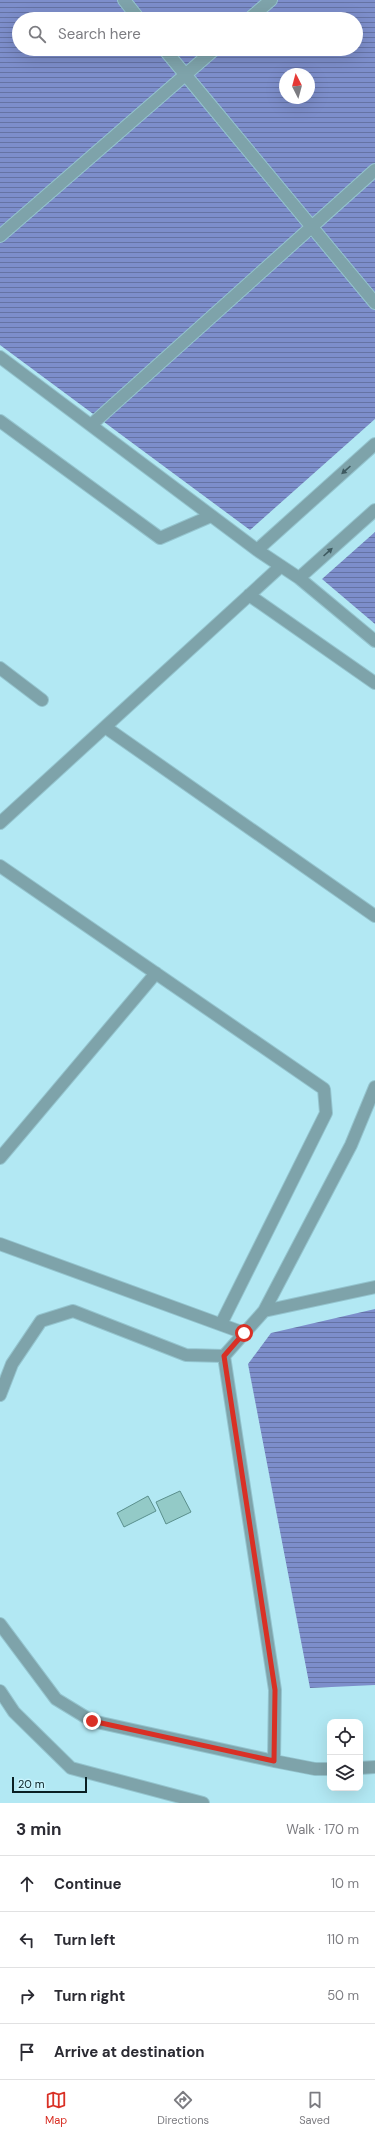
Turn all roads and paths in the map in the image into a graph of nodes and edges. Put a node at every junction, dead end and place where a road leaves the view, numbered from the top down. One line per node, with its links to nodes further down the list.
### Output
1 (124, 0): 3 (street)
2 (271, 0): 4 (street)
3 (133, 12)
4 (257, 12)
5 (170, 56): 7 (street)
6 (207, 56): 7 (street)
7 (185, 75): 9 (street); 10 (street)
8 (375, 170): 9 (street)
9 (312, 227): 11 (street); 14 (street)
10 (0, 236)
11 (375, 303)
12 (0, 357): 14 (street)
13 (0, 421): 17 (street)
14 (91, 426): 17 (street)
15 (375, 444): 18 (street, one-way to 18)
16 (375, 510): 20 (street, one-way to 16)
17 (211, 516): 18 (street)
18 (257, 550): 19 (street)
19 (281, 566): 20 (street); 21 (street)
20 (299, 578): 22 (street)
21 (249, 595): 24 (street); 26 (street)
22 (375, 641)
23 (0, 668): 25 (street)
24 (375, 683)
25 (42, 700)
26 (105, 727): 27 (street); 29 (street)
27 (0, 823)
28 (0, 866): 30 (street)
29 (375, 916)
30 (156, 973): 32 (street); 36 (street)
31 (375, 1087): 35 (street)
32 (0, 1158)
33 (0, 1244): 36 (street)
34 (375, 1287): 35 (street)
35 (264, 1311): 37 (street)
36 (221, 1324): 37 (street)
37 (244, 1333): 38 (street)
38 (224, 1356): 39 (street); 42 (street)
39 (0, 1396)
40 (0, 1624): 42 (street)
41 (0, 1691): 46 (street)
42 (274, 1761): 45 (street)
43 (375, 1767): 44 (street)
44 (363, 1768)
45 (327, 1769)
46 (203, 1803)

